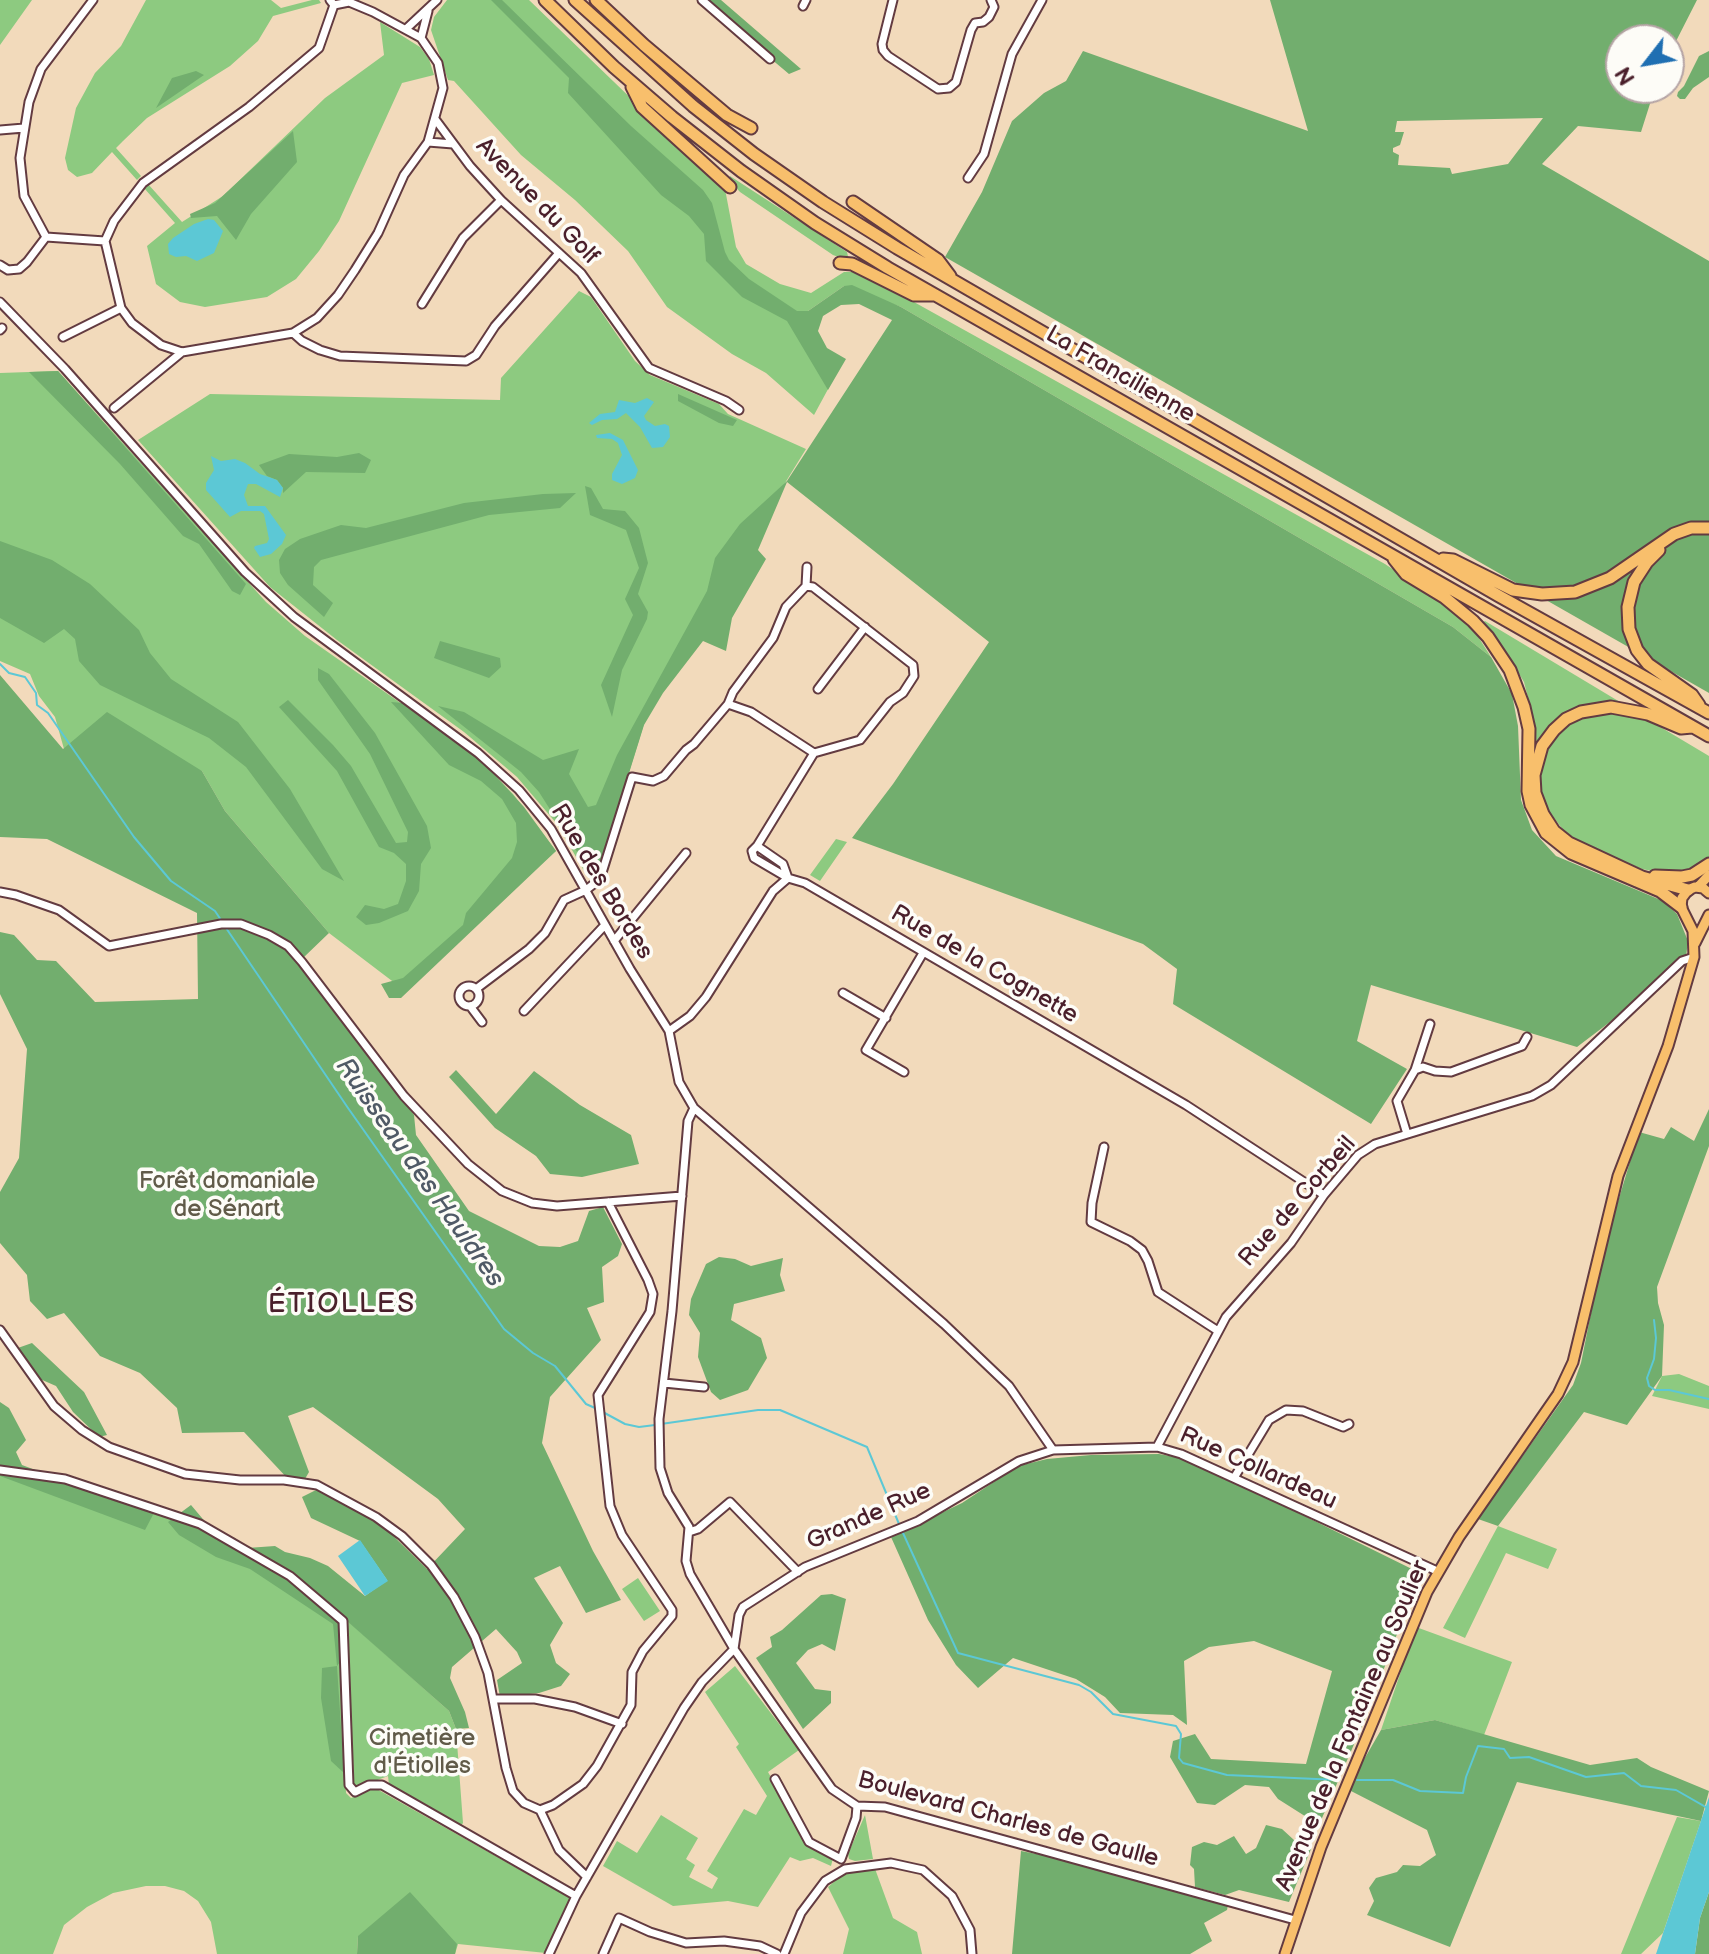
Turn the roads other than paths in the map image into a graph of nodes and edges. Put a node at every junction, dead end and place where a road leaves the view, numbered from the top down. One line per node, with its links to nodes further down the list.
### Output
1 (93, 0): 17 (street)
2 (437, 0): 11 (street)
3 (545, 0): 15 (highway, La Francilienne)
4 (575, 0): 31 (highway, La Francilienne)
5 (596, 0): 18 (highway)
6 (702, 0): 14 (street)
7 (893, 0): 8 (street)
8 (991, 0)
9 (1042, 0): 22 (street)
10 (332, 2): 12 (street); 27 (street)
11 (428, 11): 12 (street); 13 (street)
12 (406, 29): 13 (street)
13 (421, 38): 16 (street)
14 (770, 59)
15 (628, 79): 23 (highway); 32 (highway, La Francilienne)
16 (435, 119): 20 (street); 21 (street, Avenue du Golf)
17 (24, 128): 19 (street); 26 (street)
18 (751, 128)
19 (0, 130)
20 (428, 142): 21 (street); 36 (street)
21 (453, 144): 24 (street, Avenue du Golf)
22 (968, 178)
23 (730, 187)
24 (501, 200): 28 (street, Avenue du Golf); 34 (street)
25 (853, 202): 31 (highway)
26 (46, 237): 27 (street); 30 (street)
27 (105, 241): 35 (street)
28 (559, 253): 36 (street); 40 (street, Avenue du Golf)
29 (840, 263): 32 (highway)
30 (0, 265)
31 (953, 280): 44 (highway, La Francilienne)
32 (934, 295): 43 (highway, La Francilienne)
33 (0, 302): 60 (street, Rue des Bordes)
34 (422, 304)
35 (121, 308): 37 (street); 38 (street)
36 (293, 333): 38 (street)
37 (63, 337)
38 (182, 352): 39 (street)
39 (114, 408)
40 (739, 410)
41 (1709, 528): 44 (highway)
42 (1709, 534): 50 (highway)
43 (1391, 556): 51 (highway, La Francilienne); 63 (highway)
44 (1437, 558): 50 (highway, La Francilienne)
45 (807, 567): 46 (street)
46 (806, 586): 47 (street); 49 (street)
47 (865, 627): 48 (street); 53 (street)
48 (818, 689)
49 (728, 704): 53 (street); 60 (street)
50 (1706, 711)
51 (1693, 727): 52 (highway, La Francilienne); 56 (highway)
52 (1709, 736)
53 (814, 753): 58 (street)
54 (686, 853): 66 (street)
55 (1709, 864): 56 (highway)
56 (1627, 869): 59 (highway)
57 (1709, 875): 59 (main road)
58 (788, 878): 68 (street, Rue de la Cognette); 77 (street)
59 (1693, 889): 62 (main road); 63 (main road)
60 (586, 890): 65 (street, Rue des Bordes); 70 (street)
61 (0, 892): 86 (street)
62 (1709, 893)
63 (1684, 911): 64 (main road); 67 (main road, Avenue de la Fontaine au Soulier)
64 (1709, 914): 67 (main road, Avenue de la Fontaine au Soulier)
65 (605, 925): 66 (street, Rue des Bordes); 73 (street)
66 (614, 941): 77 (street, Rue des Bordes)
67 (1695, 943): 69 (main road, Avenue de la Fontaine au Soulier)
68 (923, 953): 74 (street); 84 (street, Rue de la Cognette)
69 (1694, 957): 82 (street, Rue de Corbeil); 97 (main road, Avenue de la Fontaine au Soulier)
70 (476, 989): 72 (street); 72 (street)
71 (843, 993): 74 (street)
72 (470, 1006): 75 (street)
73 (524, 1011)
74 (886, 1018): 80 (street)
75 (482, 1022)
76 (1430, 1024): 79 (street)
77 (669, 1031): 81 (street, Rue des Bordes)
78 (1527, 1037): 79 (street)
79 (1415, 1070): 82 (street)
80 (904, 1072)
81 (694, 1108): 85 (street); 93 (street, Rue des Bordes)
82 (1407, 1134): 84 (street, Rue de Corbeil)
83 (1104, 1147): 88 (street)
84 (1324, 1195): 88 (street, Rue de Corbeil)
85 (682, 1196): 86 (street); 89 (street)
86 (608, 1202): 101 (street)
87 (0, 1330): 100 (street)
88 (1218, 1331): 92 (street, Rue de Corbeil)
89 (664, 1383): 90 (street); 96 (street)
90 (704, 1387)
91 (1349, 1424): 95 (street)
92 (1157, 1447): 93 (street, Rue Collardeau); 95 (street, Rue Collardeau)
93 (1053, 1450): 98 (street, Grande Rue)
94 (0, 1470): 108 (street)
95 (1234, 1478): 97 (street, Rue Collardeau)
96 (689, 1532): 98 (street); 99 (street, Boulevard Charles de Gaulle)
97 (1437, 1571): 109 (main road, Avenue de la Fontaine au Soulier)
98 (798, 1572): 99 (street, Grande Rue)
99 (734, 1649): 103 (street, Boulevard Charles de Gaulle); 107 (street)
100 (494, 1699): 101 (street); 104 (street)
101 (622, 1724): 104 (street)
102 (775, 1779): 105 (street)
103 (857, 1806): 105 (street); 109 (street, Boulevard Charles de Gaulle)
104 (540, 1810): 107 (street)
105 (841, 1859): 106 (street)
106 (845, 1869): 113 (street); 114 (street)
107 (587, 1877): 108 (street)
108 (576, 1896): 110 (street)
109 (1295, 1920): 115 (main road, Avenue de la Fontaine au Soulier)
110 (549, 1954)
111 (603, 1954): 112 (street)
112 (777, 1954)
113 (784, 1954)
114 (972, 1954)
115 (1285, 1954)

